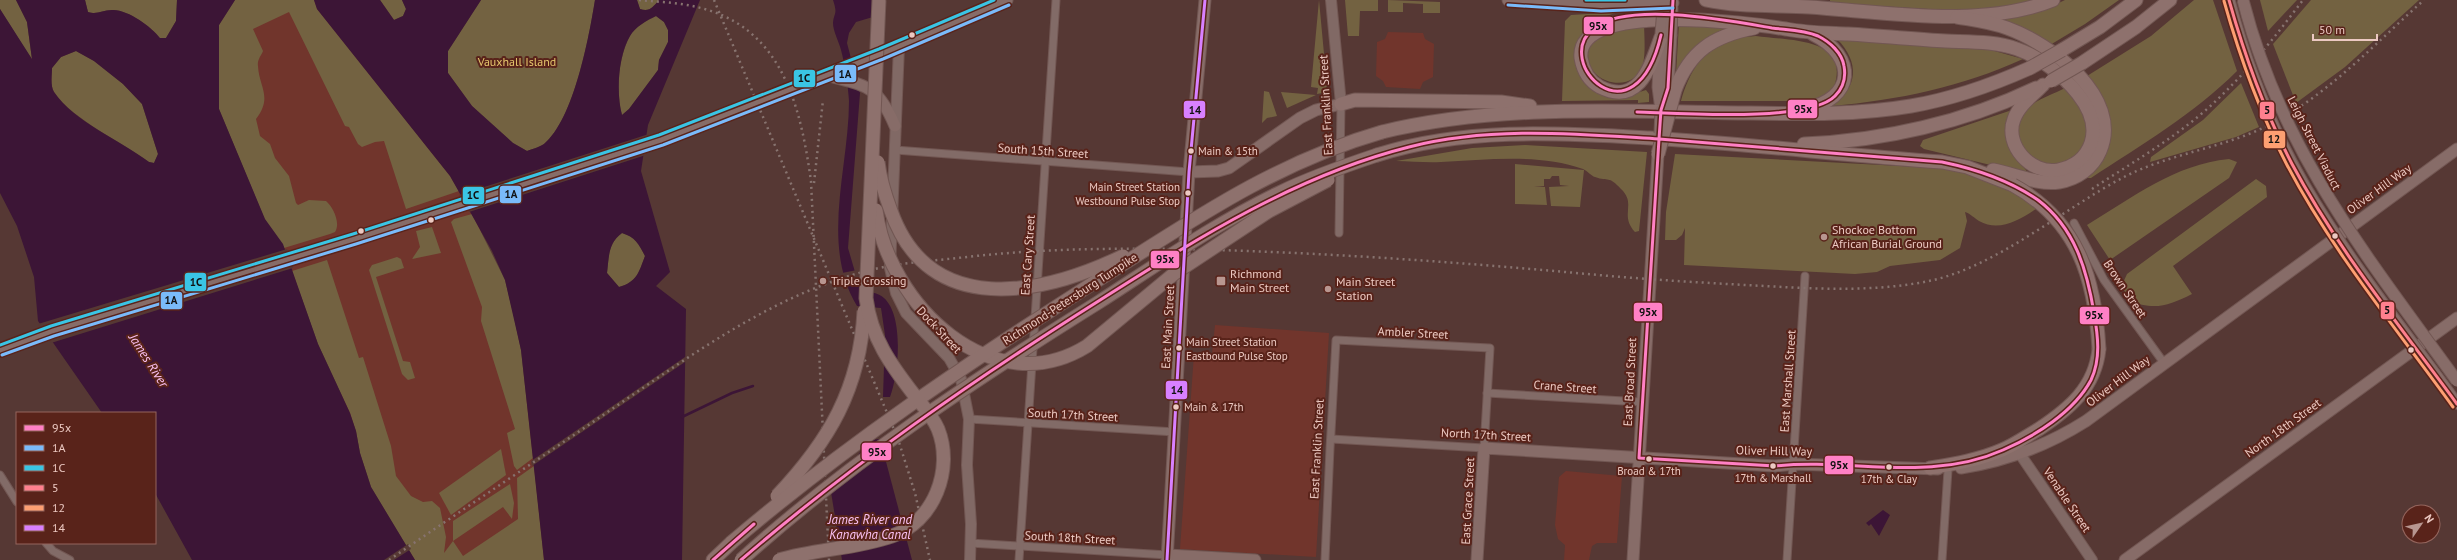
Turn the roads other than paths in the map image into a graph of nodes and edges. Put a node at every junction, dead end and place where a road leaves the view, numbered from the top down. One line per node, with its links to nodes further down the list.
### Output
1 (878, 0): 25 (highway, bridge); 35 (highway, bridge)
2 (1007, 0): 18 (main road)
3 (1056, 0): 32 (street, East Cary Street)
4 (1205, 0): 34 (main road, East Main Street)
5 (1331, 0): 22 (main road, East Franklin Street)
6 (1508, 0): 13 (main road)
7 (1706, 0): 14 (highway)
8 (2053, 0): 14 (highway)
9 (2136, 0): 24 (highway, Richmond-Petersburg Turnpike, bridge)
10 (2170, 0): 20 (highway, bridge)
11 (2229, 0): 48 (main road, bridge)
12 (2243, 0): 45 (main road, Leigh Street Viaduct, bridge)
13 (1668, 4): 17 (main road, East Broad Street, bridge)
14 (1957, 17): 33 (highway)
15 (1765, 26): 16 (highway); 17 (highway); 21 (highway)
16 (1811, 34): 20 (highway); 24 (highway)
17 (1664, 35): 21 (main road, East Broad Street)
18 (899, 46): 19 (main road); 26 (main road, Dock Street)
19 (826, 75): 26 (main road); 43 (main road)
20 (2047, 83): 27 (highway)
21 (1667, 88): 31 (highway, bridge); 31 (main road, East Broad Street, bridge)
22 (1341, 104): 23 (highway); 34 (main road); 38 (street, East Franklin Street)
23 (1559, 111): 24 (highway, Richmond-Petersburg Turnpike); 37 (highway, Richmond-Petersburg Turnpike, bridge)
24 (1781, 114)
25 (875, 122): 37 (highway, bridge); 69 (highway, bridge)
26 (895, 126): 29 (main road, Dock Street)
27 (1724, 143): 30 (highway); 33 (highway)
28 (2457, 149): 44 (main road, Oliver Hill Way)
29 (895, 150): 32 (street, South 15th Street); 49 (main road, Dock Street)
30 (1382, 154): 35 (highway, bridge); 68 (highway, Richmond-Petersburg Turnpike, bridge)
31 (1658, 157): 47 (main road, East Broad Street)
32 (1046, 162): 34 (street, South 15th Street); 50 (street, East Cary Street)
33 (1948, 164): 57 (highway, bridge)
34 (1190, 172): 51 (main road, East Main Street)
35 (872, 182): 61 (highway, bridge)
36 (2074, 224): 44 (street, Brown Street)
37 (1175, 231): 61 (highway, Richmond-Petersburg Turnpike, bridge)
38 (1340, 233)
39 (1805, 276): 56 (street, East Marshall Street)
40 (2457, 318): 79 (main road, North 18th Street)
41 (1336, 340): 42 (street, Ambler Street); 52 (street, East Franklin Street)
42 (1490, 348): 46 (street, East Grace Street)
43 (0, 350)
44 (2164, 363): 54 (main road, Oliver Hill Way)
45 (2457, 381)
46 (1487, 393): 47 (street, Crane Street); 53 (street, East Grace Street)
47 (1642, 402): 55 (main road, East Broad Street)
48 (2457, 404)
49 (969, 419): 50 (street, South 17th Street); 62 (main road, Dock Street)
50 (1028, 424): 51 (street, South 17th Street); 64 (street, East Cary Street)
51 (1175, 432): 65 (main road, East Main Street)
52 (1331, 439): 53 (street, North 17th Street); 73 (street, East Franklin Street)
53 (1484, 448): 55 (main road, North 17th Street); 74 (main road, East Grace Street)
54 (2020, 454): 58 (main road, Oliver Hill Way); 78 (main road, Venable Street)
55 (1639, 458): 56 (main road, Oliver Hill Way); 75 (main road, East Broad Street)
56 (1794, 464): 57 (main road, Oliver Hill Way); 76 (street, East Marshall Street)
57 (1930, 468): 58 (main road, Oliver Hill Way)
58 (1948, 470): 77 (street)
59 (0, 475): 60 (street)
60 (16, 500)
61 (732, 542): 67 (highway, Richmond-Petersburg Turnpike)
62 (970, 543): 64 (street, South 18th Street); 70 (main road, Dock Street)
63 (47, 544): 66 (street)
64 (1020, 546): 65 (street, South 18th Street); 71 (street, East Cary Street)
65 (1167, 557): 72 (main road)
66 (70, 560)
67 (713, 560)
68 (741, 560)
69 (779, 560)
70 (970, 560)
71 (1019, 560)
72 (1255, 560)
73 (1325, 560)
74 (1477, 560)
75 (1633, 560)
76 (1787, 560)
77 (1942, 560)
78 (2092, 560)
79 (2125, 560)

